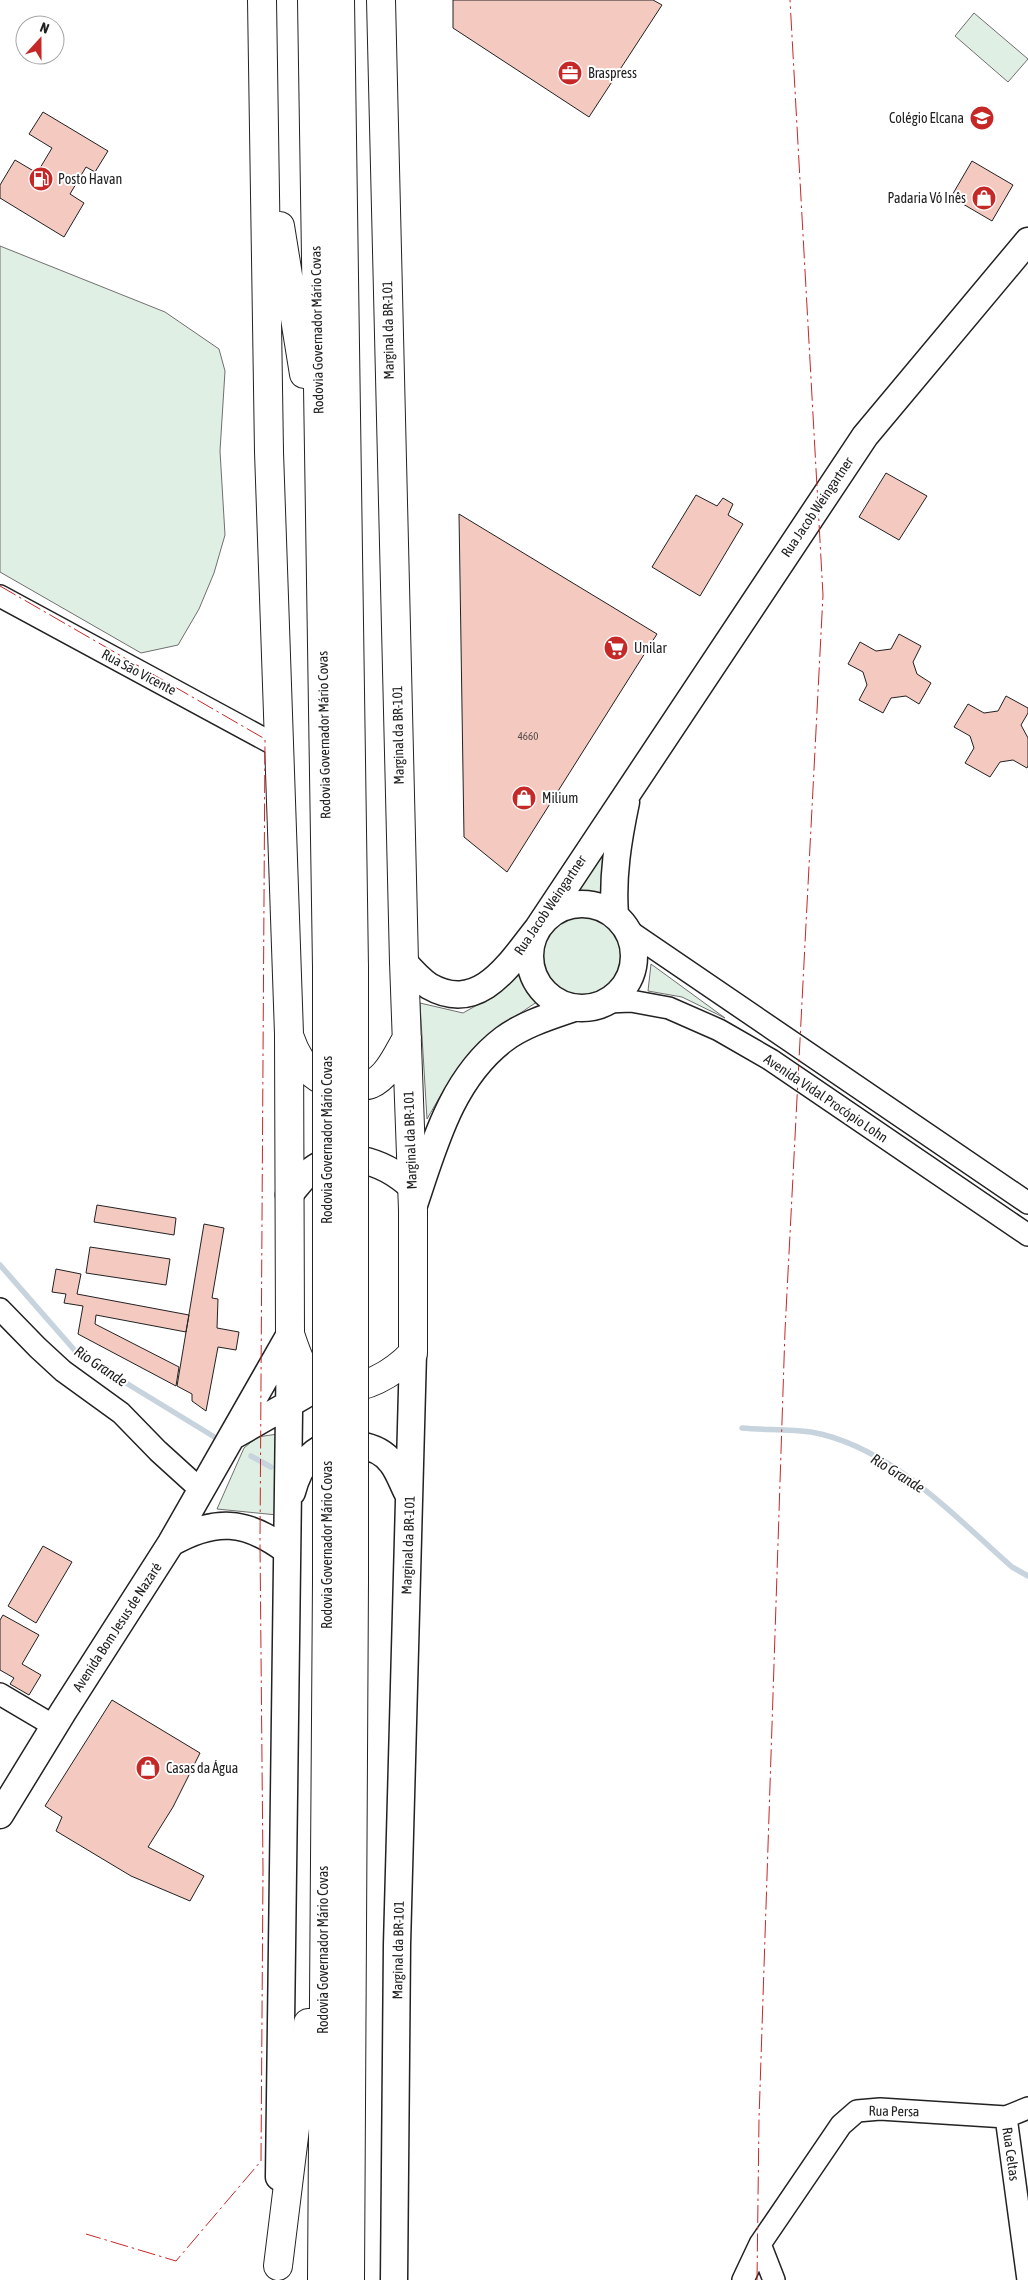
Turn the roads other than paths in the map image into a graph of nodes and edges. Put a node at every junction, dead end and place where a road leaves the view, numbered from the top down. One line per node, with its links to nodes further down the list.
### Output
1 (262, 0): 5 (highway)
2 (312, 0): 7 (highway, Rodovia Governador Mário Covas)
3 (340, 0): 42 (highway, Rodovia Governador Mário Covas, bridge)
4 (381, 0): 13 (highway, Marginal da BR-101)
5 (265, 138): 7 (highway); 9 (highway)
6 (1028, 241): 10 (main road, Rua Jacob Weingartner)
7 (319, 468): 36 (highway, Rodovia Governador Mário Covas, bridge)
8 (0, 596): 9 (street, Rua São Vicente)
9 (279, 747): 16 (highway)
10 (628, 790): 11 (main road, Rua Jacob Weingartner); 12 (main road, Rua Jacob Weingartner)
11 (620, 922): 12 (main road); 14 (main road); 20 (street, Avenida Vidal Procópio Lohn)
12 (538, 928): 13 (main road, Rua Jacob Weingartner); 15 (main road)
13 (404, 962): 17 (highway, Marginal da BR-101)
14 (608, 1002): 15 (main road); 21 (street, Avenida Vidal Procópio Lohn)
15 (574, 1008): 19 (main road)
16 (289, 1034): 17 (highway); 18 (highway)
17 (407, 1038): 19 (highway, Marginal da BR-101)
18 (290, 1195): 19 (main road); 23 (highway)
19 (412, 1199): 24 (highway, Marginal da BR-101)
20 (1028, 1203)
21 (1028, 1235)
22 (0, 1309): 28 (street)
23 (290, 1334): 25 (highway); 26 (main road); 27 (main road, Avenida Bom Jesus de Nazaré)
24 (413, 1353): 25 (highway); 29 (main road, Marginal da BR-101)
25 (320, 1386): 26 (main road, Avenida Bom Jesus de Nazaré)
26 (289, 1405): 27 (main road, Avenida Bom Jesus de Nazaré); 30 (main road)
27 (232, 1436): 28 (main road, Avenida Bom Jesus de Nazaré)
28 (202, 1491): 31 (main road, Avenida Bom Jesus de Nazaré)
29 (410, 1497): 30 (main road); 43 (main road, Marginal da BR-101)
30 (287, 1506): 32 (main road)
31 (171, 1544): 32 (main road); 34 (main road, Avenida Bom Jesus de Nazaré)
32 (286, 1550): 40 (main road)
33 (0, 1694): 34 (street)
34 (54, 1726): 35 (main road, Avenida Bom Jesus de Nazaré)
35 (0, 1815)
36 (324, 1892): 40 (highway); 41 (highway, Rodovia Governador Mário Covas)
37 (1028, 2108): 38 (street)
38 (1006, 2117): 39 (street, Rua Persa); 46 (street, Rua Celtas)
39 (760, 2244): 44 (street, Rua Persa); 45 (street)
40 (278, 2273)
41 (322, 2280)
42 (350, 2280)
43 (394, 2280)
44 (743, 2280)
45 (774, 2280)
46 (1028, 2280)

